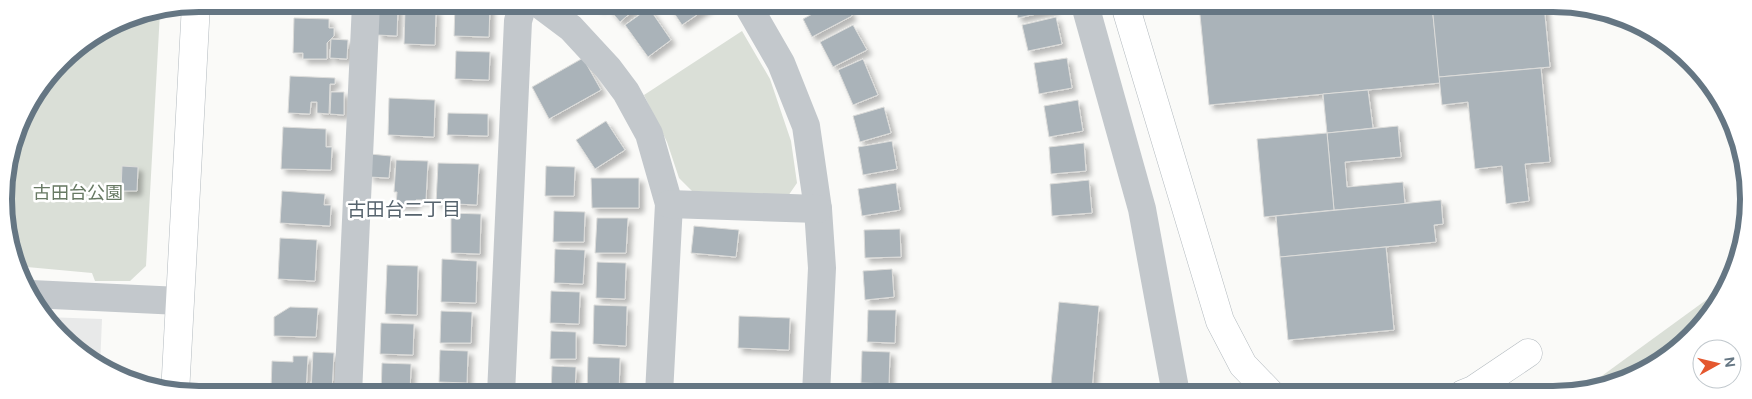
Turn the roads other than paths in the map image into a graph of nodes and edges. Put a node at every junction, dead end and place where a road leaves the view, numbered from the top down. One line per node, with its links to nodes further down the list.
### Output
1 (196, 12): 11 (street)
2 (366, 12): 14 (street)
3 (521, 12): 15 (street)
4 (550, 12): 8 (street)
5 (752, 12): 9 (street)
6 (1087, 12): 18 (street)
7 (1127, 12): 19 (street)
8 (669, 204): 9 (street); 16 (street)
9 (818, 210): 17 (street)
10 (39, 294): 11 (street)
11 (180, 301): 13 (street)
12 (1528, 353): 20 (street)
13 (175, 385)
14 (348, 386)
15 (501, 386)
16 (659, 386)
17 (816, 386)
18 (1175, 386)
19 (1263, 386)
20 (1479, 386)

